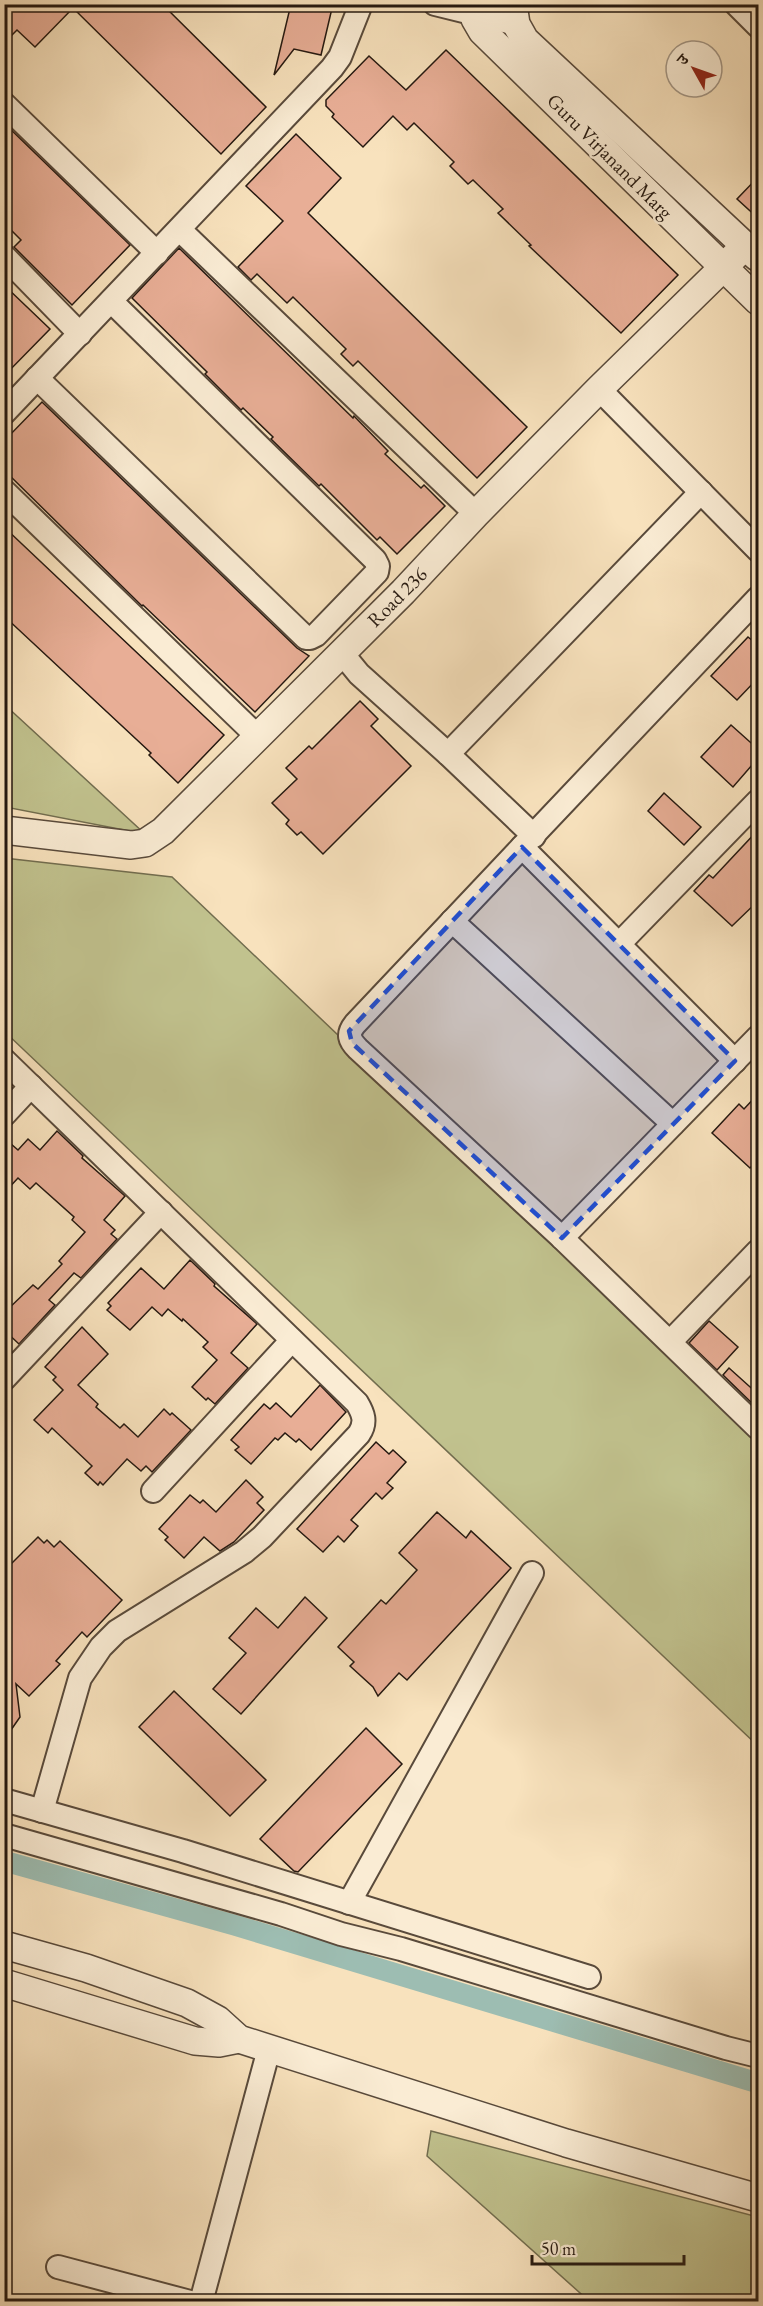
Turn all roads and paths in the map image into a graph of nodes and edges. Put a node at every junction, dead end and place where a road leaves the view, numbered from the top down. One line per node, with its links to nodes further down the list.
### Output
1 (362, 4): 6 (street)
2 (435, 4): 3 (street)
3 (475, 9): 4 (street); 10 (street, Guru Virjanand Marg)
4 (514, 14): 7 (street, Guru Virjanand Marg)
5 (4, 104): 8 (street)
6 (180, 230): 8 (street); 19 (street)
7 (752, 252): 10 (street, Road 236)
8 (157, 253): 11 (street)
9 (4, 256): 13 (street)
10 (723, 267): 12 (street, Guru Virjanand Marg); 15 (street, Road 236)
11 (111, 301): 13 (street); 14 (street)
12 (759, 302)
13 (80, 334): 14 (street)
14 (37, 378): 16 (street)
15 (599, 389): 18 (street); 19 (street, Road 236)
16 (4, 412)
17 (4, 491): 23 (street)
18 (701, 492): 20 (street); 24 (street)
19 (476, 514): 22 (street, Road 236)
20 (759, 550)
21 (759, 598): 27 (street)
22 (340, 652): 23 (street, Road 236); 24 (street)
23 (258, 737): 26 (street, Road 236)
24 (448, 754): 27 (street)
25 (759, 801): 29 (street)
26 (4, 830)
27 (528, 841): 28 (street); 29 (street)
28 (452, 921): 35 (street); 37 (street)
29 (619, 944): 32 (street)
30 (759, 1037): 32 (street)
31 (4, 1060): 33 (street)
32 (735, 1061): 35 (street)
33 (31, 1086): 34 (street); 36 (street)
34 (4, 1115)
35 (673, 1124): 37 (street)
36 (161, 1212): 39 (street); 41 (street)
37 (562, 1238): 40 (street)
38 (759, 1251): 40 (street)
39 (292, 1340): 43 (street); 46 (street)
40 (670, 1342): 42 (street)
41 (4, 1379)
42 (759, 1428)
43 (153, 1491)
44 (532, 1573): 48 (street)
45 (4, 1800): 46 (street)
46 (42, 1811): 48 (street)
47 (4, 1835): 54 (street)
48 (349, 1903): 50 (street)
49 (4, 1945): 52 (street)
50 (589, 1977)
51 (4, 1983): 52 (street)
52 (239, 2040): 53 (street)
53 (269, 2049): 55 (street); 58 (street)
54 (759, 2056)
55 (759, 2198)
56 (58, 2267): 57 (street)
57 (190, 2301)
58 (201, 2301)

